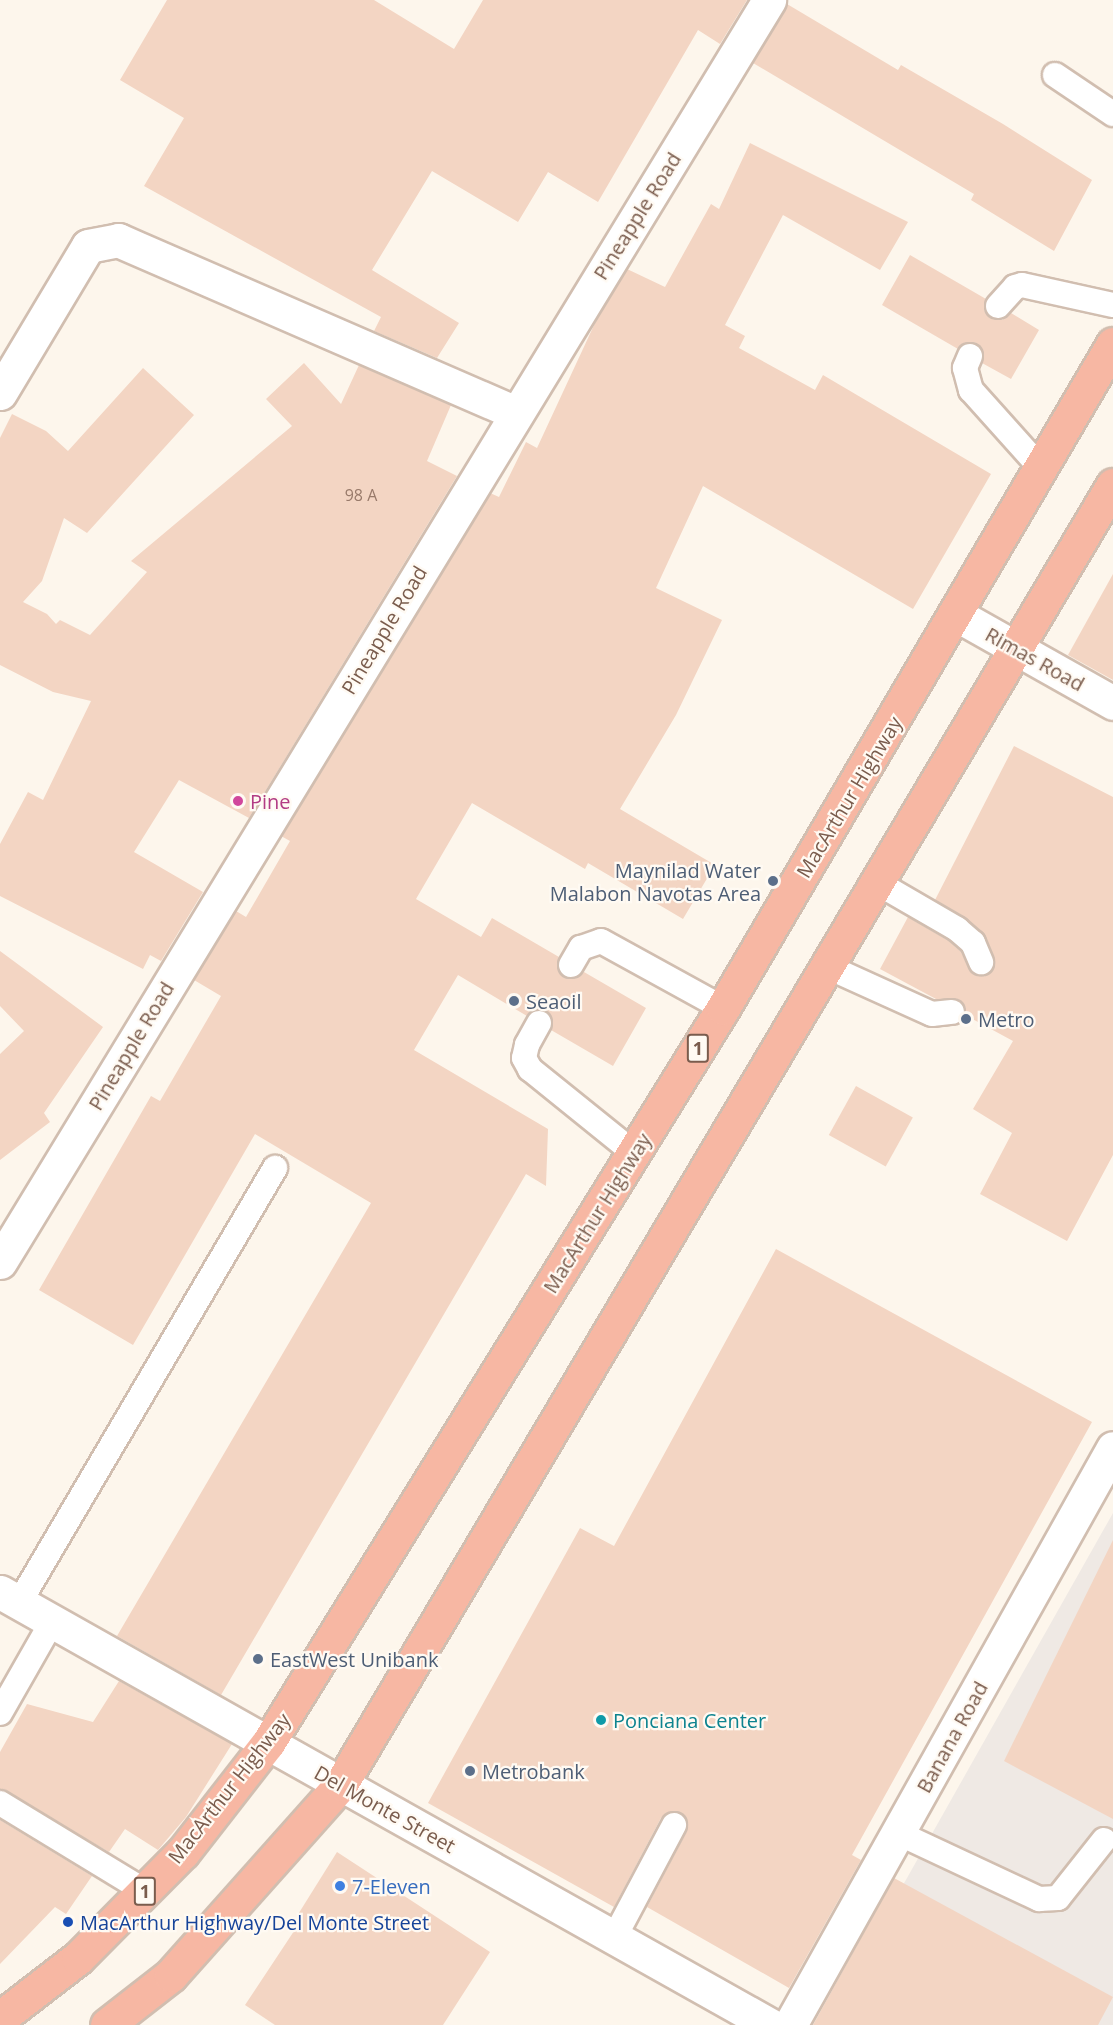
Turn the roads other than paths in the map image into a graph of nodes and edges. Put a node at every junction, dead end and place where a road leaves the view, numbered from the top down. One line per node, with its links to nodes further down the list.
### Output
1 (769, 0): 9 (street, Pineapple Road)
2 (1055, 75): 3 (lane)
3 (1113, 114)
4 (1113, 305): 5 (lane)
5 (998, 306)
6 (1113, 344): 10 (highway, MacArthur Highway / 1)
7 (970, 356): 10 (lane)
8 (0, 393): 9 (street)
9 (515, 413): 24 (street, Pineapple Road)
10 (1041, 468): 12 (highway, MacArthur Highway / 1)
11 (1113, 485): 13 (highway)
12 (957, 615): 13 (street, Rimas Road); 19 (highway, MacArthur Highway / 1)
13 (1016, 648): 14 (street, Rimas Road); 15 (highway)
14 (1113, 703)
15 (876, 882): 16 (lane); 18 (highway)
16 (981, 962)
17 (572, 965): 19 (lane)
18 (826, 966): 20 (lane); 30 (highway)
19 (723, 1008): 22 (highway, MacArthur Highway / 1)
20 (952, 1012)
21 (539, 1023): 22 (lane)
22 (634, 1153): 29 (highway, MacArthur Highway / 1)
23 (275, 1168): 26 (lane)
24 (0, 1262)
25 (1113, 1448): 33 (street, Banana Road)
26 (9, 1598): 27 (street, Del Monte Street)
27 (52, 1622): 28 (lane); 29 (street, Del Monte Street)
28 (0, 1713)
29 (268, 1743): 30 (street, Del Monte Street); 35 (highway, MacArthur Highway / 1)
30 (341, 1784): 36 (street, Del Monte Street); 38 (highway)
31 (0, 1803): 35 (lane)
32 (674, 1825): 36 (lane)
33 (898, 1833): 34 (lane); 40 (street, Banana Road)
34 (1104, 1840)
35 (145, 1891): 37 (highway, MacArthur Highway / 1)
36 (614, 1938): 39 (street, Del Monte Street)
37 (0, 2018)
38 (107, 2025)
39 (770, 2025)
40 (790, 2025)

